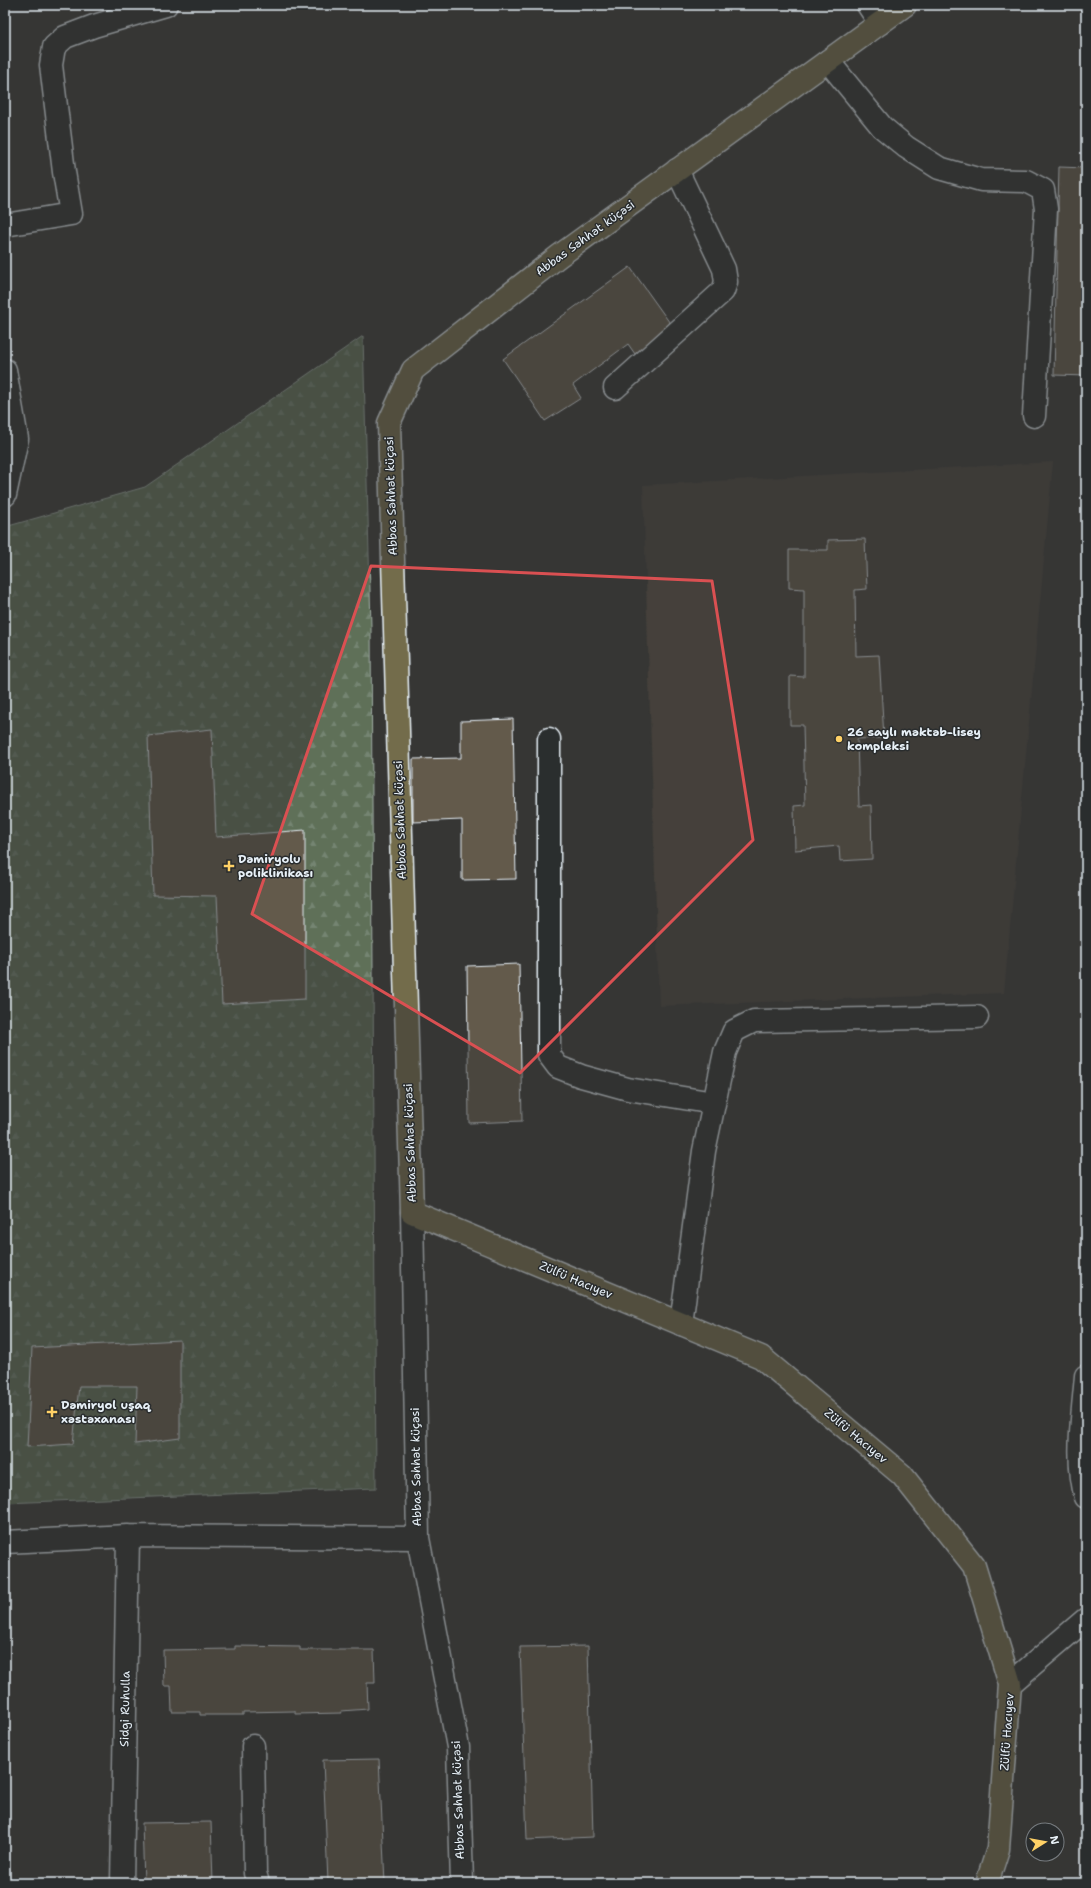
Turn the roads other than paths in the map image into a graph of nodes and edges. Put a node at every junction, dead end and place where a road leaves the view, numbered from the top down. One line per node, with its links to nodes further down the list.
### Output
1 (166, 5): 7 (street)
2 (868, 5): 4 (street)
3 (905, 5): 4 (main road, Abbas Səhhət küçəsi)
4 (880, 23): 5 (main road, Abbas Səhhət küçəsi)
5 (828, 61): 6 (main road, Abbas Səhhət küçəsi); 10 (street)
6 (678, 170): 9 (street); 15 (main road, Abbas Səhhət küçəsi)
7 (5, 225)
8 (5, 370): 11 (street)
9 (615, 388)
10 (1034, 416)
11 (6, 495)
12 (549, 739): 14 (street)
13 (977, 1017): 14 (street)
14 (714, 1104): 16 (street)
15 (412, 1212): 16 (main road, Zülfü Hacıyev); 20 (street, Abbas Səhhət küçəsi)
16 (681, 1324): 23 (main road, Zülfü Hacıyev)
17 (1086, 1376): 18 (street)
18 (1086, 1497)
19 (128, 1536): 20 (street); 21 (street); 25 (street, Sidgi Ruhulla)
20 (418, 1538): 27 (street, Abbas Səhhət küçəsi)
21 (5, 1542)
22 (1086, 1619): 23 (street)
23 (1010, 1684): 28 (main road, Zülfü Hacıyev)
24 (253, 1746): 26 (street)
25 (122, 1883)
26 (258, 1883)
27 (462, 1883)
28 (987, 1883)

